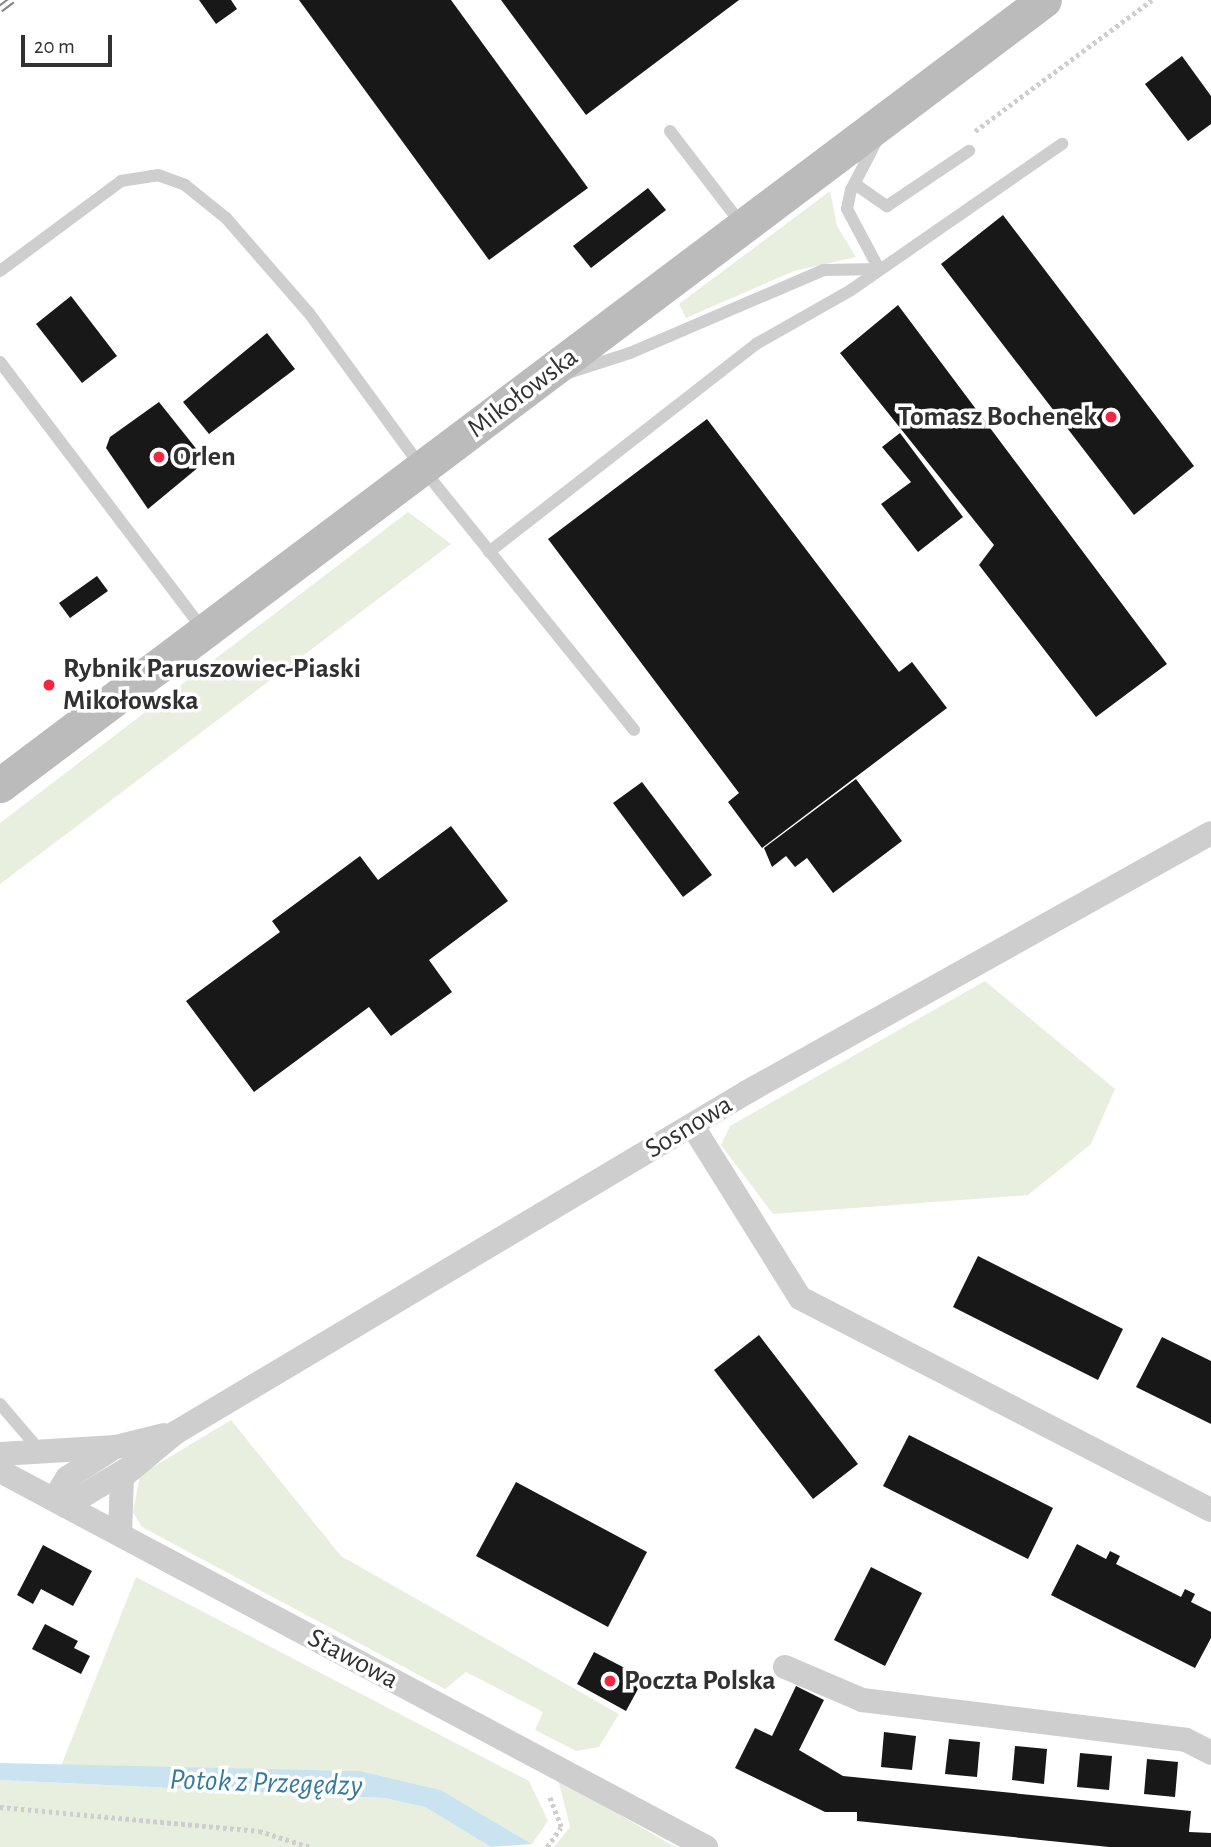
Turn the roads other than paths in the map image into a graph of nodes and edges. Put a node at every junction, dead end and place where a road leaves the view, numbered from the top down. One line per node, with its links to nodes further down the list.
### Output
1 (1044, 0): 2 (main road, Mikołowska)
2 (888, 118): 6 (lane); 7 (main road, Mikołowska)
3 (670, 131): 7 (lane)
4 (1062, 144): 8 (lane)
5 (969, 150): 6 (lane)
6 (855, 184): 8 (lane)
7 (743, 226): 11 (main road, Mikołowska)
8 (879, 270): 11 (lane); 13 (lane)
9 (0, 271): 12 (lane)
10 (0, 362): 14 (lane)
11 (533, 384): 12 (main road, Mikołowska)
12 (422, 468): 13 (lane); 14 (main road, Mikołowska)
13 (489, 552): 15 (lane)
14 (204, 631): 16 (main road, Mikołowska)
15 (634, 730)
16 (0, 785)
17 (1211, 833): 18 (street, Sosnowa)
18 (692, 1125): 20 (street, Sosnowa); 27 (street)
19 (0, 1404): 22 (lane)
20 (175, 1433): 21 (street, Sosnowa); 24 (street, Sosnowa)
21 (116, 1447): 22 (street, Sosnowa); 26 (street, Sosnowa)
22 (43, 1453): 23 (street, Sosnowa)
23 (0, 1454)
24 (130, 1468): 26 (street, Sosnowa); 28 (street)
25 (0, 1471): 26 (street, Stawowa)
26 (60, 1502): 28 (street, Stawowa)
27 (1211, 1510)
28 (120, 1534): 31 (street, Stawowa)
29 (785, 1667): 30 (street)
30 (1211, 1753)
31 (706, 1847)

